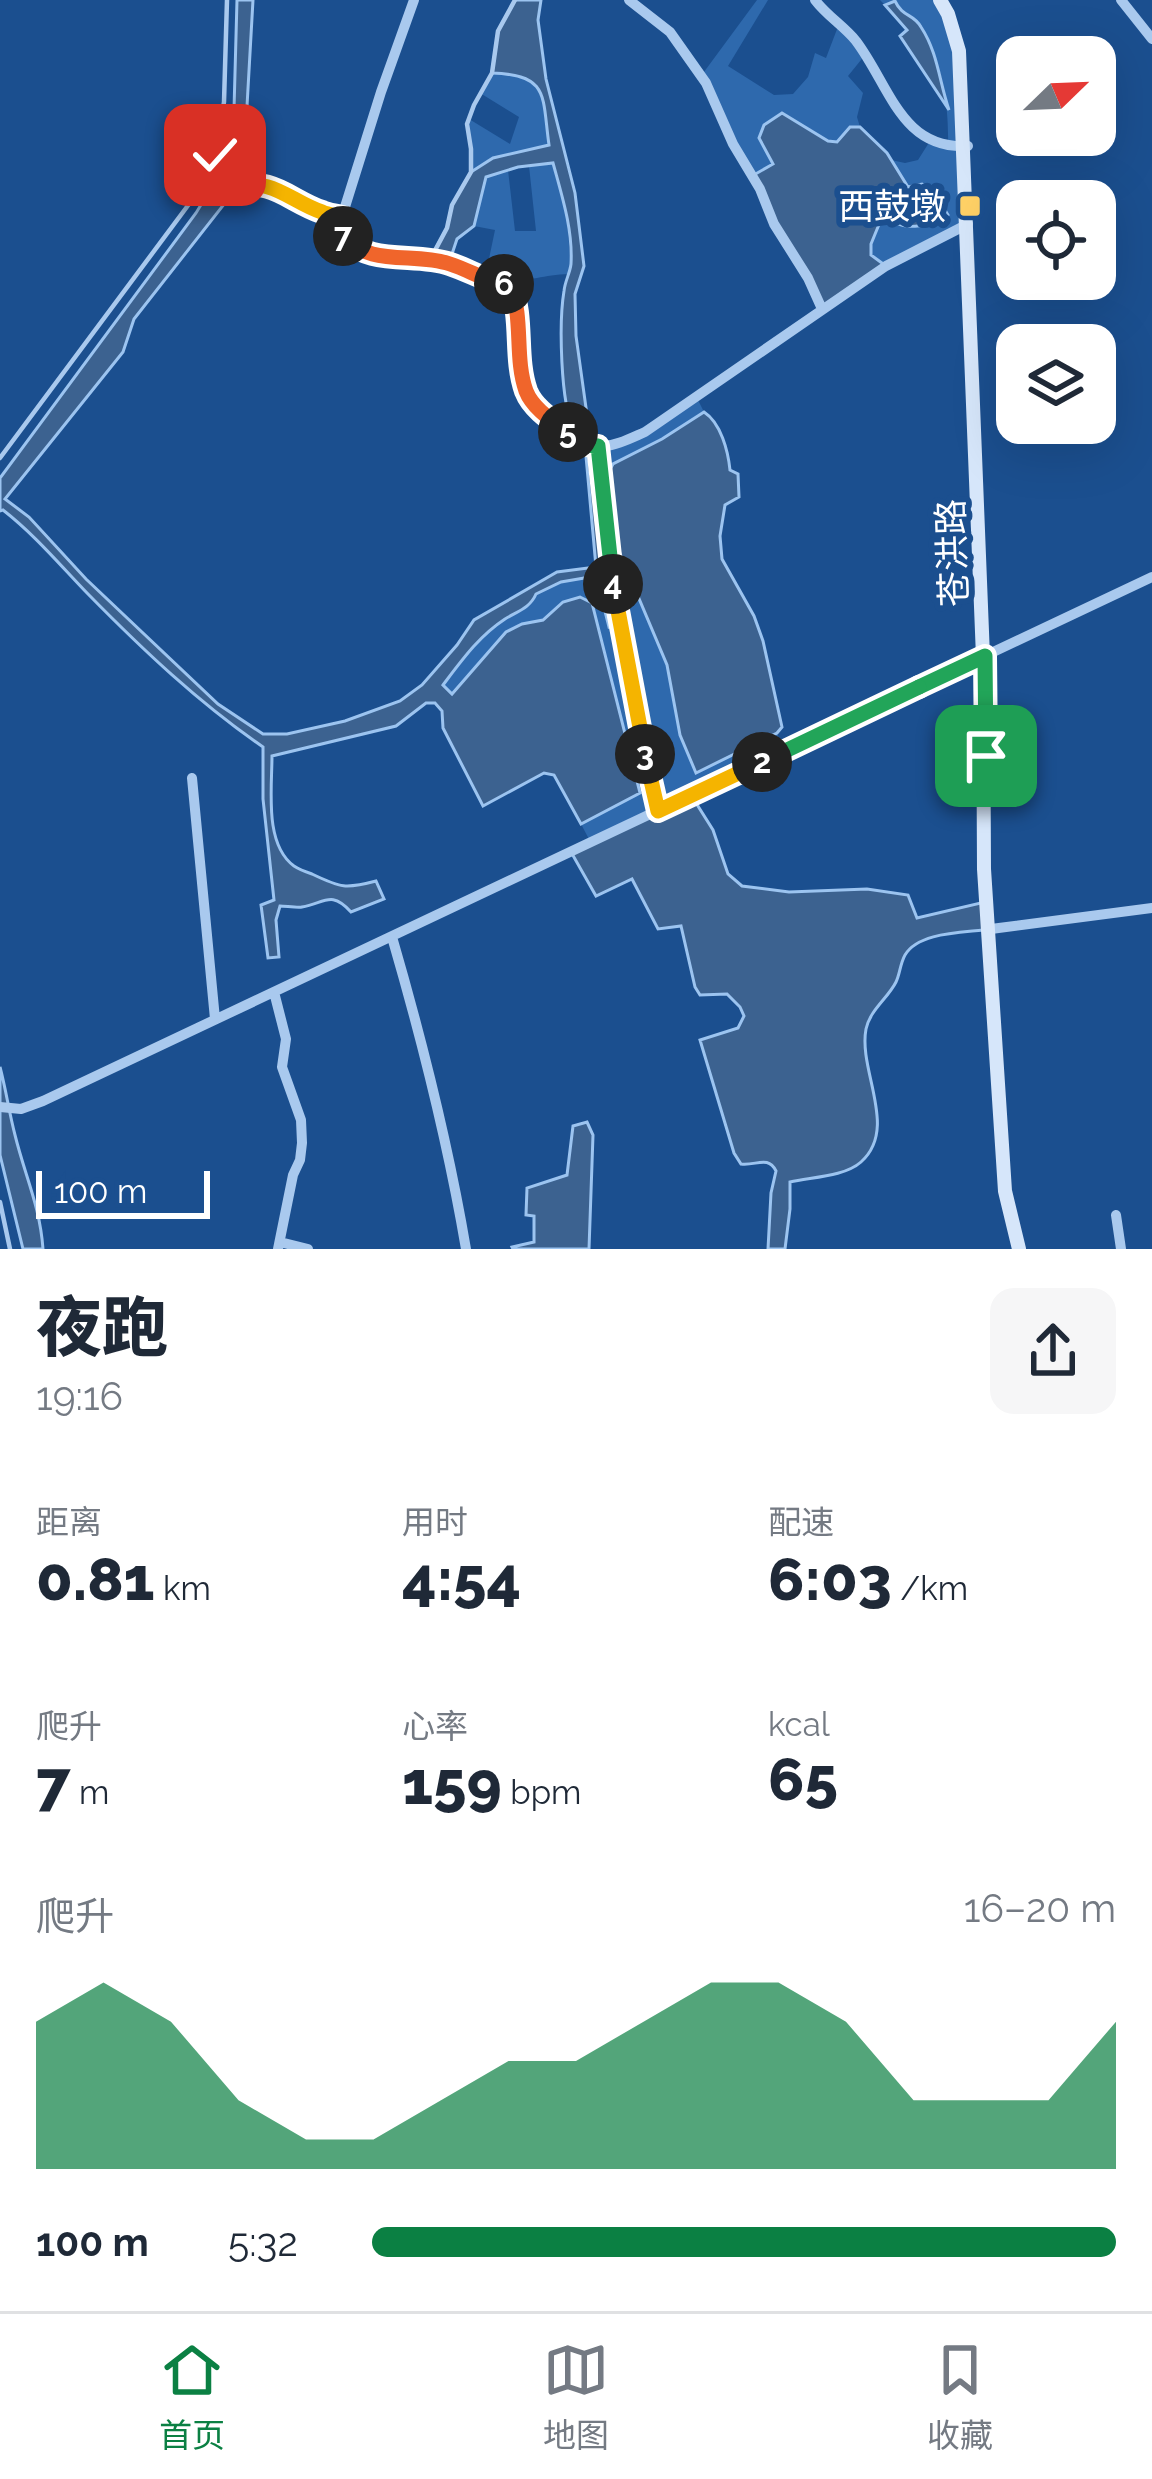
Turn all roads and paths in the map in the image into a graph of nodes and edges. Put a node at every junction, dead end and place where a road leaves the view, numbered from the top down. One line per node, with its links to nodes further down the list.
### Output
1 (227, 0): 10 (lane)
2 (414, 0): 11 (street)
3 (515, 0): 13 (lane)
4 (629, 0): 14 (street)
5 (815, 0): 9 (street)
6 (943, 0): 9 (main road, 苍洪路)
7 (1121, 0): 8 (street)
8 (1152, 39)
9 (965, 147): 12 (main road, 苍洪路)
10 (209, 168): 11 (lane); 16 (lane)
11 (342, 217): 13 (street)
12 (968, 224): 14 (street); 18 (main road, 苍洪路)
13 (430, 259): 15 (street)
14 (822, 309): 15 (street)
15 (598, 446): 20 (lane)
16 (0, 458)
17 (1152, 577): 18 (street)
18 (984, 657): 20 (street); 22 (main road, 苍洪路); 33 (main road)
19 (192, 778): 25 (street)
20 (658, 811): 23 (street)
21 (1152, 908): 22 (street)
22 (991, 929): 33 (main road, 苍洪路)
23 (392, 937): 24 (street); 32 (street)
24 (274, 992): 25 (street); 29 (street)
25 (215, 1019): 26 (street)
26 (6, 1108)
27 (0, 1202): 30 (lane)
28 (1116, 1215): 34 (street)
29 (279, 1246): 31 (street)
30 (10, 1249)
31 (308, 1249)
32 (466, 1249)
33 (1021, 1249)
34 (1121, 1249)

